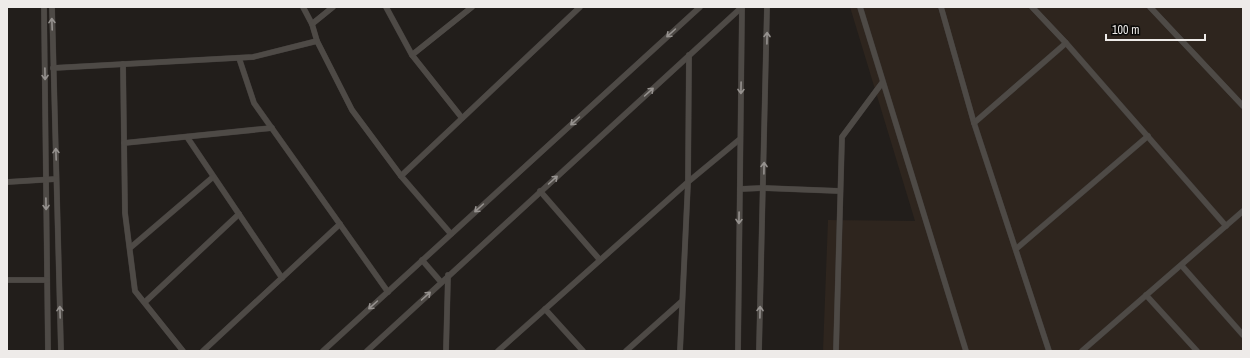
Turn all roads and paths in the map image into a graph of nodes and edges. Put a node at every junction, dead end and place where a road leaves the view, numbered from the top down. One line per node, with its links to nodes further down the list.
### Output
1 (44, 7): 35 (street, one-way to 35)
2 (52, 7): 22 (street, one-way to 2)
3 (303, 7): 15 (street)
4 (333, 7): 15 (street)
5 (386, 7): 18 (street)
6 (472, 7): 18 (street)
7 (580, 7): 25 (street)
8 (700, 7): 46 (street, one-way to 46)
9 (742, 7): 19 (street); 30 (street, one-way to 30)
10 (768, 7): 38 (street, one-way to 10)
11 (860, 7): 23 (street)
12 (941, 7): 26 (street)
13 (1032, 7): 17 (street)
14 (1150, 7): 24 (street)
15 (312, 24): 16 (street)
16 (318, 42): 20 (street); 32 (street)
17 (1066, 42): 26 (street); 28 (street)
18 (412, 55): 25 (street)
19 (689, 55): 37 (street); 40 (street, one-way to 19)
20 (240, 58): 21 (street); 27 (street)
21 (123, 64): 22 (street); 31 (street)
22 (53, 68): 34 (street, one-way to 22)
23 (882, 83): 41 (street); 77 (street)
24 (1243, 106)
25 (462, 118): 32 (street)
26 (974, 123): 48 (street)
27 (272, 128): 29 (street); 44 (street)
28 (1148, 136): 45 (street); 48 (street)
29 (187, 137): 31 (street); 33 (street)
30 (740, 139): 37 (street); 39 (street)
31 (124, 143): 47 (street)
32 (401, 176): 46 (street)
33 (213, 177): 43 (street); 47 (street)
34 (56, 179): 35 (street); 64 (street, one-way to 34)
35 (46, 180): 36 (street); 55 (street, one-way to 55)
36 (7, 182)
37 (688, 182): 50 (street); 60 (street)
38 (763, 188): 39 (street); 41 (street); 75 (street, one-way to 38)
39 (740, 189): 74 (street, one-way to 74)
40 (540, 191): 50 (street); 52 (street)
41 (840, 191): 76 (street)
42 (1243, 211): 45 (street)
43 (239, 214): 53 (street); 59 (street)
44 (340, 224): 53 (street); 57 (street)
45 (1226, 226): 51 (street)
46 (451, 234): 49 (street)
47 (130, 248): 59 (street)
48 (1016, 249): 78 (street)
49 (422, 260): 56 (street); 57 (street)
50 (600, 260): 61 (street)
51 (1182, 266): 58 (street); 62 (street)
52 (448, 275): 56 (street); 69 (street)
53 (282, 278): 66 (street)
54 (7, 280): 55 (street)
55 (47, 280): 63 (street)
56 (441, 282): 68 (street, one-way to 56)
57 (388, 292): 67 (street, one-way to 67)
58 (1146, 295): 79 (street); 80 (street)
59 (145, 302): 65 (street)
60 (681, 302): 72 (street); 73 (street)
61 (545, 309): 70 (street); 71 (street)
62 (1243, 335)
63 (48, 351)
64 (61, 351)
65 (183, 351)
66 (203, 351)
67 (323, 351)
68 (366, 351)
69 (446, 351)
70 (498, 351)
71 (583, 351)
72 (626, 351)
73 (680, 351)
74 (738, 351)
75 (759, 351)
76 (836, 351)
77 (966, 351)
78 (1049, 351)
79 (1082, 351)
80 (1197, 351)

